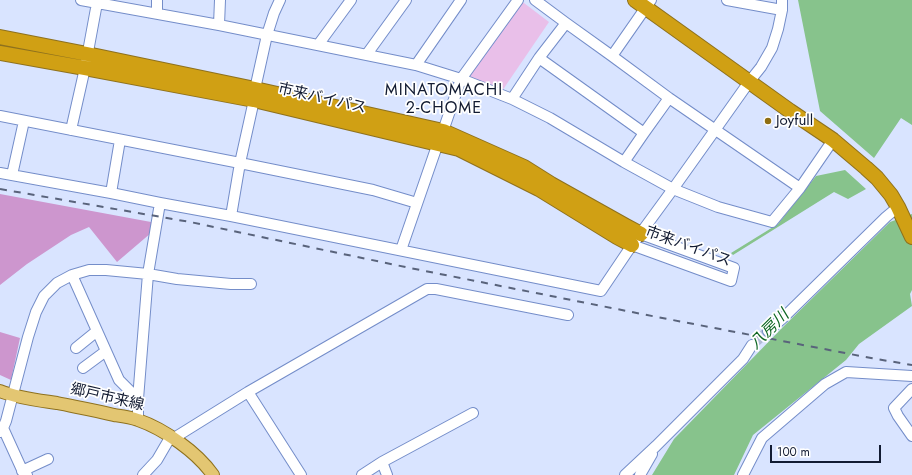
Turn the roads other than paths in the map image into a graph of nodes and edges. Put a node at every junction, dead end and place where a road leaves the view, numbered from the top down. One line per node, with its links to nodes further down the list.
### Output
1 (81, 0): 12 (street)
2 (157, 0): 14 (street)
3 (220, 0): 16 (street)
4 (280, 0): 17 (street)
5 (350, 0): 19 (street)
6 (406, 0): 22 (street)
7 (462, 0): 25 (street)
8 (518, 0): 27 (street)
9 (535, 0): 15 (street)
10 (727, 0): 13 (street)
11 (644, 3): 23 (street); 28 (highway)
12 (97, 4): 14 (street); 21 (street)
13 (782, 5): 28 (street)
14 (158, 14): 16 (street)
15 (566, 23): 23 (street); 24 (street)
16 (219, 25): 17 (street)
17 (267, 36): 19 (street); 29 (street)
18 (0, 37): 21 (highway, 市来バイパス)
19 (318, 45): 22 (street)
20 (0, 53): 26 (highway, 市来バイパス)
21 (87, 54): 26 (street); 29 (highway, 市来バイパス)
22 (367, 54): 25 (street)
23 (612, 56): 30 (street)
24 (539, 58): 31 (street); 36 (street)
25 (416, 64): 27 (street)
26 (85, 68): 29 (highway, 市来バイパス); 34 (street)
27 (461, 79): 31 (street); 37 (street)
28 (749, 82): 35 (street); 39 (highway)
29 (255, 95): 37 (highway, 市来バイパス); 41 (street)
30 (669, 98): 35 (street); 36 (street)
31 (512, 99): 40 (street)
32 (0, 116): 33 (street)
33 (24, 121): 34 (street); 43 (street)
34 (71, 130): 38 (street)
35 (715, 130): 44 (street); 45 (street)
36 (644, 133): 40 (street)
37 (440, 137): 48 (street); 51 (highway, 市来バイパス); 53 (highway, 市来バイパス)
38 (120, 140): 41 (street); 46 (street)
39 (835, 142): 44 (street); 49 (highway)
40 (624, 162): 45 (street)
41 (240, 163): 48 (street); 50 (street)
42 (0, 173): 43 (street)
43 (12, 175): 46 (street)
44 (800, 188): 45 (street)
45 (674, 189): 51 (street)
46 (111, 193): 47 (street)
47 (160, 203): 50 (street); 55 (street)
48 (417, 203): 54 (street)
49 (900, 211): 52 (highway); 59 (street)
50 (231, 216): 54 (street)
51 (641, 234): 53 (street); 53 (street, 市来バイパス)
52 (912, 237)
53 (632, 245): 54 (street)
54 (401, 250)
55 (148, 274): 56 (street); 57 (street); 70 (street)
56 (72, 275): 60 (street); 69 (street)
57 (251, 284)
58 (568, 315): 68 (street)
59 (768, 331)
60 (97, 332): 62 (street); 63 (street)
61 (752, 345): 76 (street)
62 (76, 348)
63 (106, 351): 64 (street); 70 (street)
64 (83, 368)
65 (912, 376): 87 (street)
66 (912, 389): 74 (street)
67 (0, 391): 69 (main road, 郷戸市来線)
68 (248, 392): 75 (street); 82 (street)
69 (13, 396): 72 (main road, 郷戸市来線); 73 (street)
70 (138, 400): 72 (street)
71 (473, 412): 78 (street)
72 (138, 420): 75 (main road, 郷戸市来線)
73 (2, 430): 79 (street)
74 (912, 436)
75 (172, 437): 80 (street); 81 (main road, 郷戸市来線)
76 (656, 446): 85 (street); 86 (street)
77 (48, 459): 79 (street)
78 (382, 462): 83 (street); 84 (street)
79 (22, 473)
80 (143, 475)
81 (213, 475)
82 (302, 475)
83 (362, 475)
84 (387, 475)
85 (625, 475)
86 (640, 475)
87 (743, 475)

